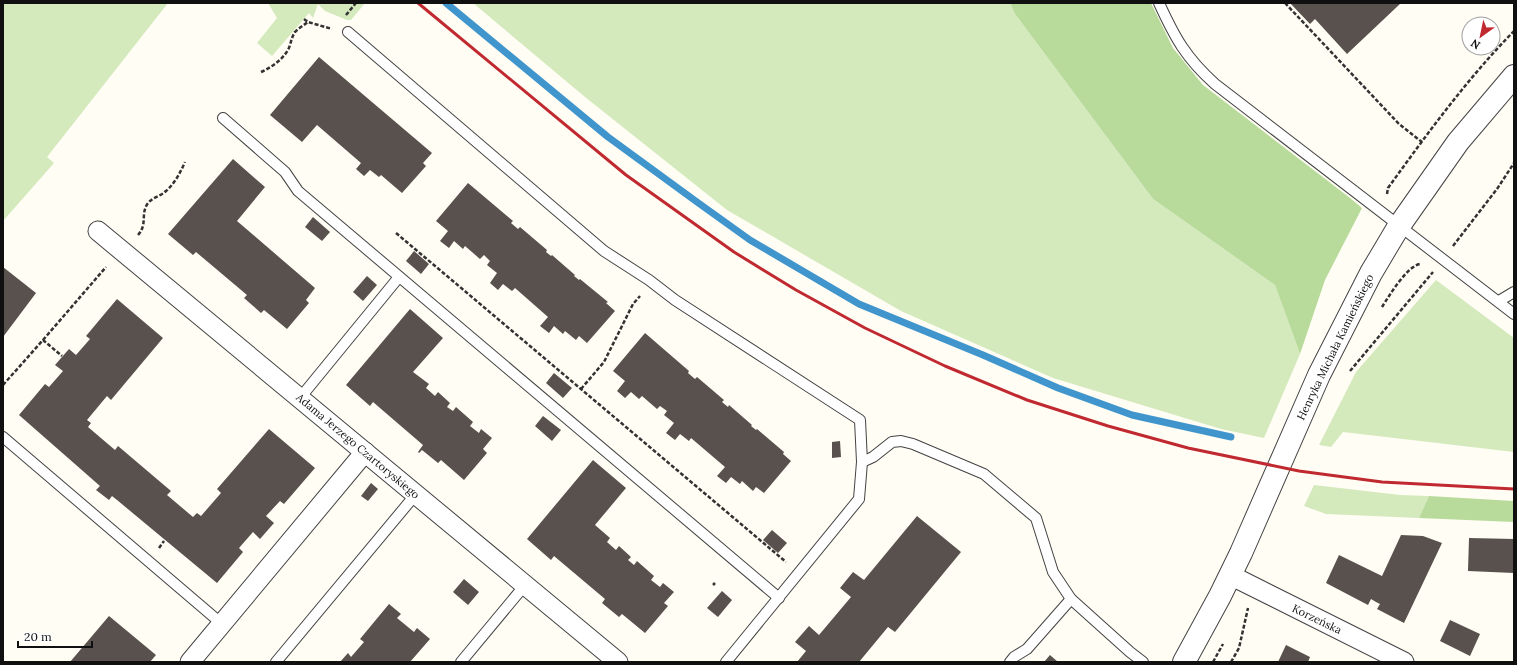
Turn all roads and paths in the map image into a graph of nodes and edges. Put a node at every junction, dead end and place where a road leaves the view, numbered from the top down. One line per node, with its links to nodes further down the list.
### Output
1 (1159, 3): 12 (lane)
2 (1285, 3): 9 (path)
3 (304, 19): 4 (path)
4 (308, 22): 5 (path); 6 (path)
5 (348, 32): 32 (lane)
6 (261, 72)
7 (1514, 76): 12 (street, Henryka Michała Kamieńskiego)
8 (223, 118): 19 (lane)
9 (1422, 142)
10 (185, 162): 15 (path)
11 (1514, 163): 16 (path)
12 (1399, 226): 22 (lane); 35 (street, Henryka Michała Kamieńskiego)
13 (98, 231): 17 (street, Adama Jerzego Czartoryskiego)
14 (396, 233): 28 (path)
15 (137, 237)
16 (1451, 248)
17 (121, 250): 24 (path); 29 (street, Adama Jerzego Czartoryskiego)
18 (1435, 270): 26 (path)
19 (399, 277): 29 (lane); 37 (lane)
20 (1514, 292): 22 (lane)
21 (641, 294): 28 (path)
22 (1499, 301): 23 (lane)
23 (1514, 314)
24 (43, 340): 25 (path); 27 (path)
25 (62, 356)
26 (1348, 372)
27 (3, 386)
28 (581, 389): 34 (path)
29 (300, 398): 31 (street, Adama Jerzego Czartoryskiego)
30 (3, 437): 40 (lane)
31 (365, 452): 33 (street, Adama Jerzego Czartoryskiego); 40 (street)
32 (862, 462): 34 (lane); 38 (lane)
33 (416, 494): 36 (street, Adama Jerzego Czartoryskiego); 43 (lane)
34 (798, 573): 37 (lane)
35 (1230, 575): 49 (street, Henryka Michała Kamieńskiego); 52 (street, Korzeńska)
36 (525, 585): 44 (lane); 45 (street, Adama Jerzego Czartoryskiego)
37 (778, 598): 46 (lane)
38 (1071, 599): 47 (lane); 48 (lane)
39 (1249, 605): 51 (path)
40 (222, 624): 42 (street)
41 (1223, 643): 50 (path)
42 (190, 662)
43 (276, 662)
44 (461, 662)
45 (618, 662)
46 (726, 662)
47 (1010, 662)
48 (1143, 662)
49 (1184, 662)
50 (1213, 662)
51 (1231, 662)
52 (1404, 662)

